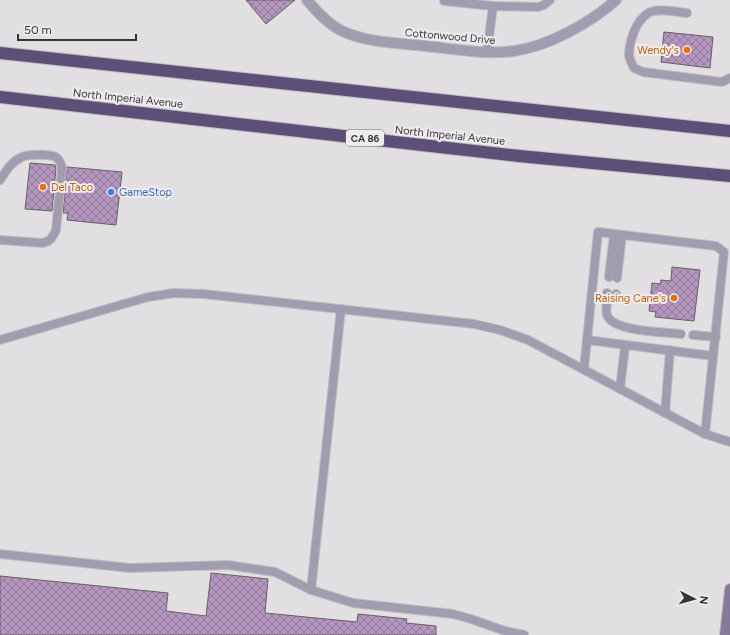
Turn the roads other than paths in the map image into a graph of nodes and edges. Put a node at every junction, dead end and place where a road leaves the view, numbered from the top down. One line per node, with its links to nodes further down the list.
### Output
1 (307, 0): 8 (street, Cottonwood Drive)
2 (550, 0): 5 (lane)
3 (616, 0): 8 (street, Cottonwood Drive)
4 (444, 1): 5 (lane)
5 (493, 6): 8 (lane)
6 (687, 13): 9 (lane)
7 (0, 53): 11 (highway)
8 (487, 53)
9 (730, 78)
10 (0, 97): 12 (highway, North Imperial Avenue / CA 86)
11 (730, 131)
12 (730, 176)
13 (0, 180): 15 (lane)
14 (618, 234): 16 (lane); 21 (lane); 23 (lane)
15 (0, 240)
16 (613, 278)
17 (612, 294): 19 (lane)
18 (341, 309): 22 (lane); 27 (lane); 34 (lane)
19 (681, 334)
20 (693, 335): 21 (lane)
21 (716, 337): 26 (lane)
22 (0, 340)
23 (587, 340): 24 (lane); 27 (lane)
24 (625, 346): 25 (lane); 28 (lane)
25 (670, 350): 26 (lane); 29 (lane)
26 (713, 356): 30 (lane)
27 (584, 369): 28 (lane)
28 (620, 389): 29 (lane)
29 (665, 413): 30 (lane)
30 (705, 434): 31 (lane)
31 (730, 442)
32 (0, 554): 34 (lane)
33 (730, 589): 36 (street)
34 (310, 590): 35 (lane)
35 (524, 635)
36 (725, 635)

